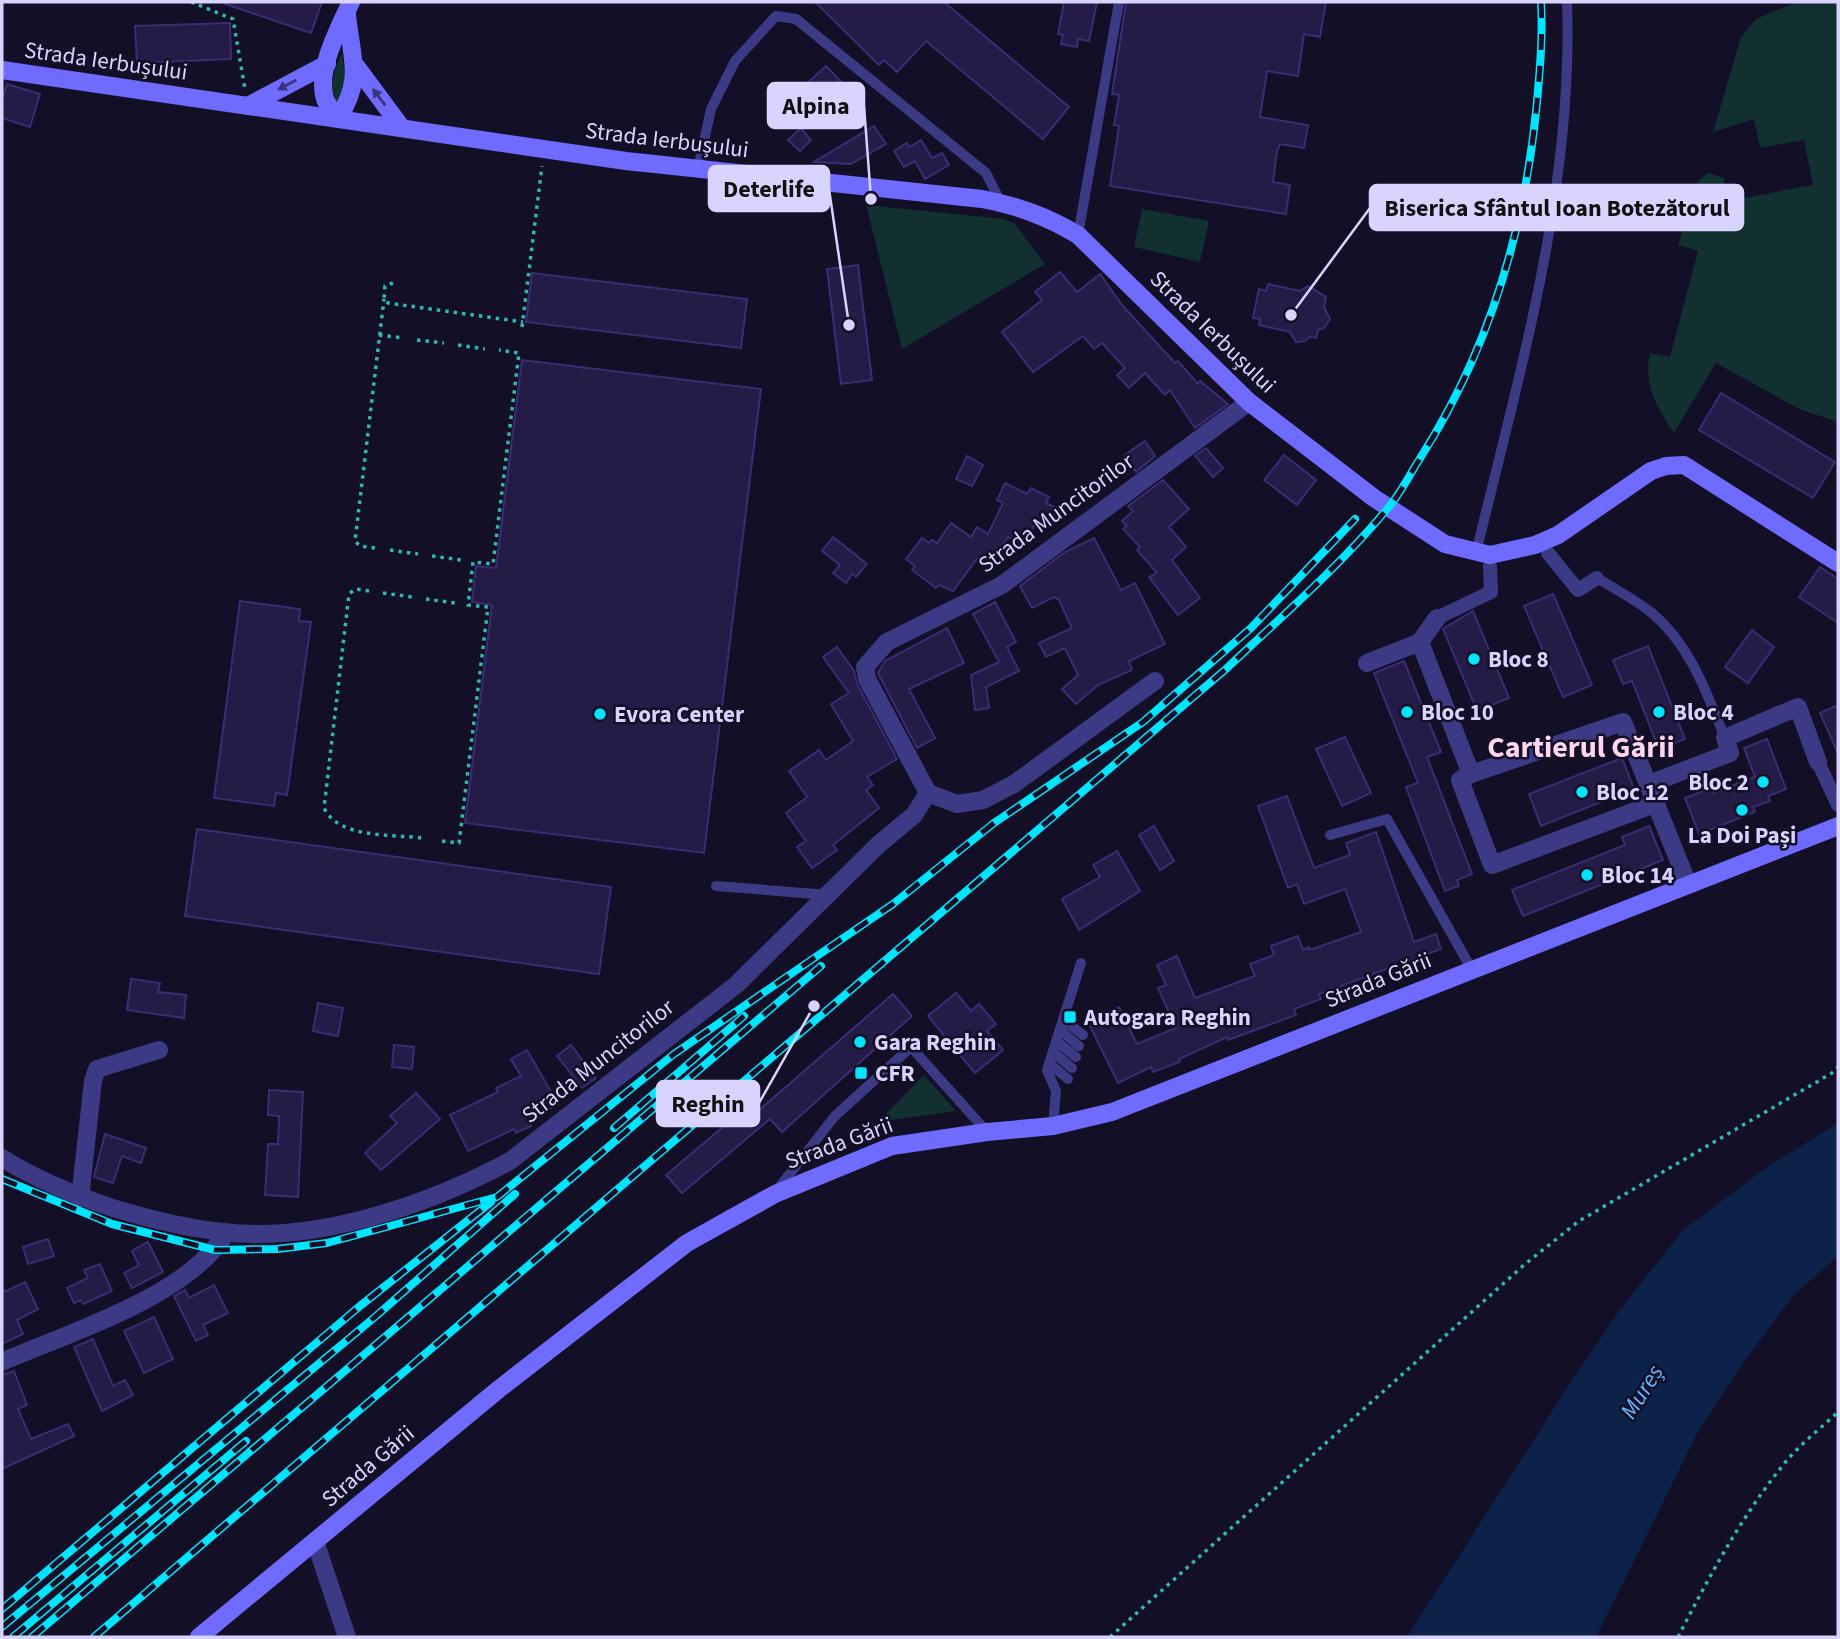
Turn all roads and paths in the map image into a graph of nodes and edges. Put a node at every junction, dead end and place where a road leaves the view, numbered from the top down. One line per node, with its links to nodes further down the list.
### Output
1 (191, 2): 8 (path)
2 (1119, 2): 14 (lane)
3 (1567, 2): 27 (lane)
4 (349, 7): 5 (main road); 6 (main road)
5 (327, 64): 8 (main road, one-way to 8); 9 (main road)
6 (356, 66): 9 (main road); 10 (main road, one-way to 6)
7 (2, 70): 8 (main road, Strada Ierbușului)
8 (247, 106): 9 (main road, Strada Ierbușului)
9 (338, 118): 10 (main road, Strada Ierbușului)
10 (402, 128): 12 (main road, Strada Ierbușului)
11 (543, 162): 16 (path)
12 (698, 169): 13 (main road, Strada Ierbușului); 13 (lane)
13 (1001, 203): 14 (main road, Strada Ierbușului)
14 (1078, 235): 24 (main road, Strada Ierbușului)
15 (393, 283): 16 (path)
16 (384, 299): 17 (path)
17 (379, 335): 18 (path); 25 (path)
18 (402, 338)
19 (417, 340): 20 (path)
20 (444, 343)
21 (458, 345): 22 (path)
22 (485, 349)
23 (499, 350): 54 (path)
24 (1249, 402): 27 (main road, Strada Ierbușului); 48 (street, Strada Muncitorilor)
25 (375, 548)
26 (390, 550): 29 (path)
27 (1476, 553): 32 (main road)
28 (1548, 553): 34 (street)
29 (418, 554)
30 (432, 556): 31 (path)
31 (460, 560)
32 (1838, 563)
33 (1490, 567): 40 (street)
34 (1597, 578): 44 (lane)
35 (369, 591): 53 (path)
36 (383, 593): 37 (path)
37 (412, 597)
38 (426, 599): 39 (path)
39 (455, 603)
40 (1437, 618): 41 (street)
41 (1420, 642): 42 (street); 46 (street)
42 (1367, 663)
43 (1155, 681): 48 (street)
44 (1725, 738): 45 (street); 47 (street)
45 (1818, 762): 50 (street)
46 (1471, 774): 47 (street); 49 (street)
47 (1649, 784): 49 (street)
48 (928, 793): 57 (street, Strada Muncitorilor)
49 (1657, 803): 55 (street)
50 (1838, 805)
51 (1838, 826): 55 (main road, Strada Gării)
52 (1330, 835): 59 (lane)
53 (422, 838)
54 (442, 841)
55 (1688, 884): 59 (main road, Strada Gării)
56 (716, 886): 57 (lane)
57 (828, 895): 75 (street, Strada Muncitorilor)
58 (1081, 963): 60 (lane)
59 (1472, 970): 70 (main road, Strada Gării)
60 (1063, 1019): 61 (lane); 62 (lane)
61 (1060, 1030): 63 (lane); 64 (lane)
62 (1083, 1035)
63 (1056, 1041): 66 (lane); 66 (lane)
64 (1079, 1046)
65 (159, 1050): 74 (street)
66 (1053, 1052): 67 (lane)
67 (1049, 1063): 69 (lane); 70 (lane)
68 (1838, 1067): 81 (path)
69 (1068, 1079)
70 (1054, 1126): 71 (main road, Strada Gării)
71 (987, 1132): 73 (main road, Strada Gării); 73 (lane)
72 (2, 1158): 74 (street, Strada Muncitorilor)
73 (775, 1194): 78 (main road, Strada Gării)
74 (80, 1198): 75 (street, Strada Muncitorilor)
75 (226, 1233): 76 (street)
76 (2, 1362)
77 (1838, 1412): 82 (path)
78 (315, 1541): 79 (main road, Strada Gării); 80 (street)
79 (199, 1637)
80 (347, 1637)
81 (1110, 1637)
82 (1678, 1637)

